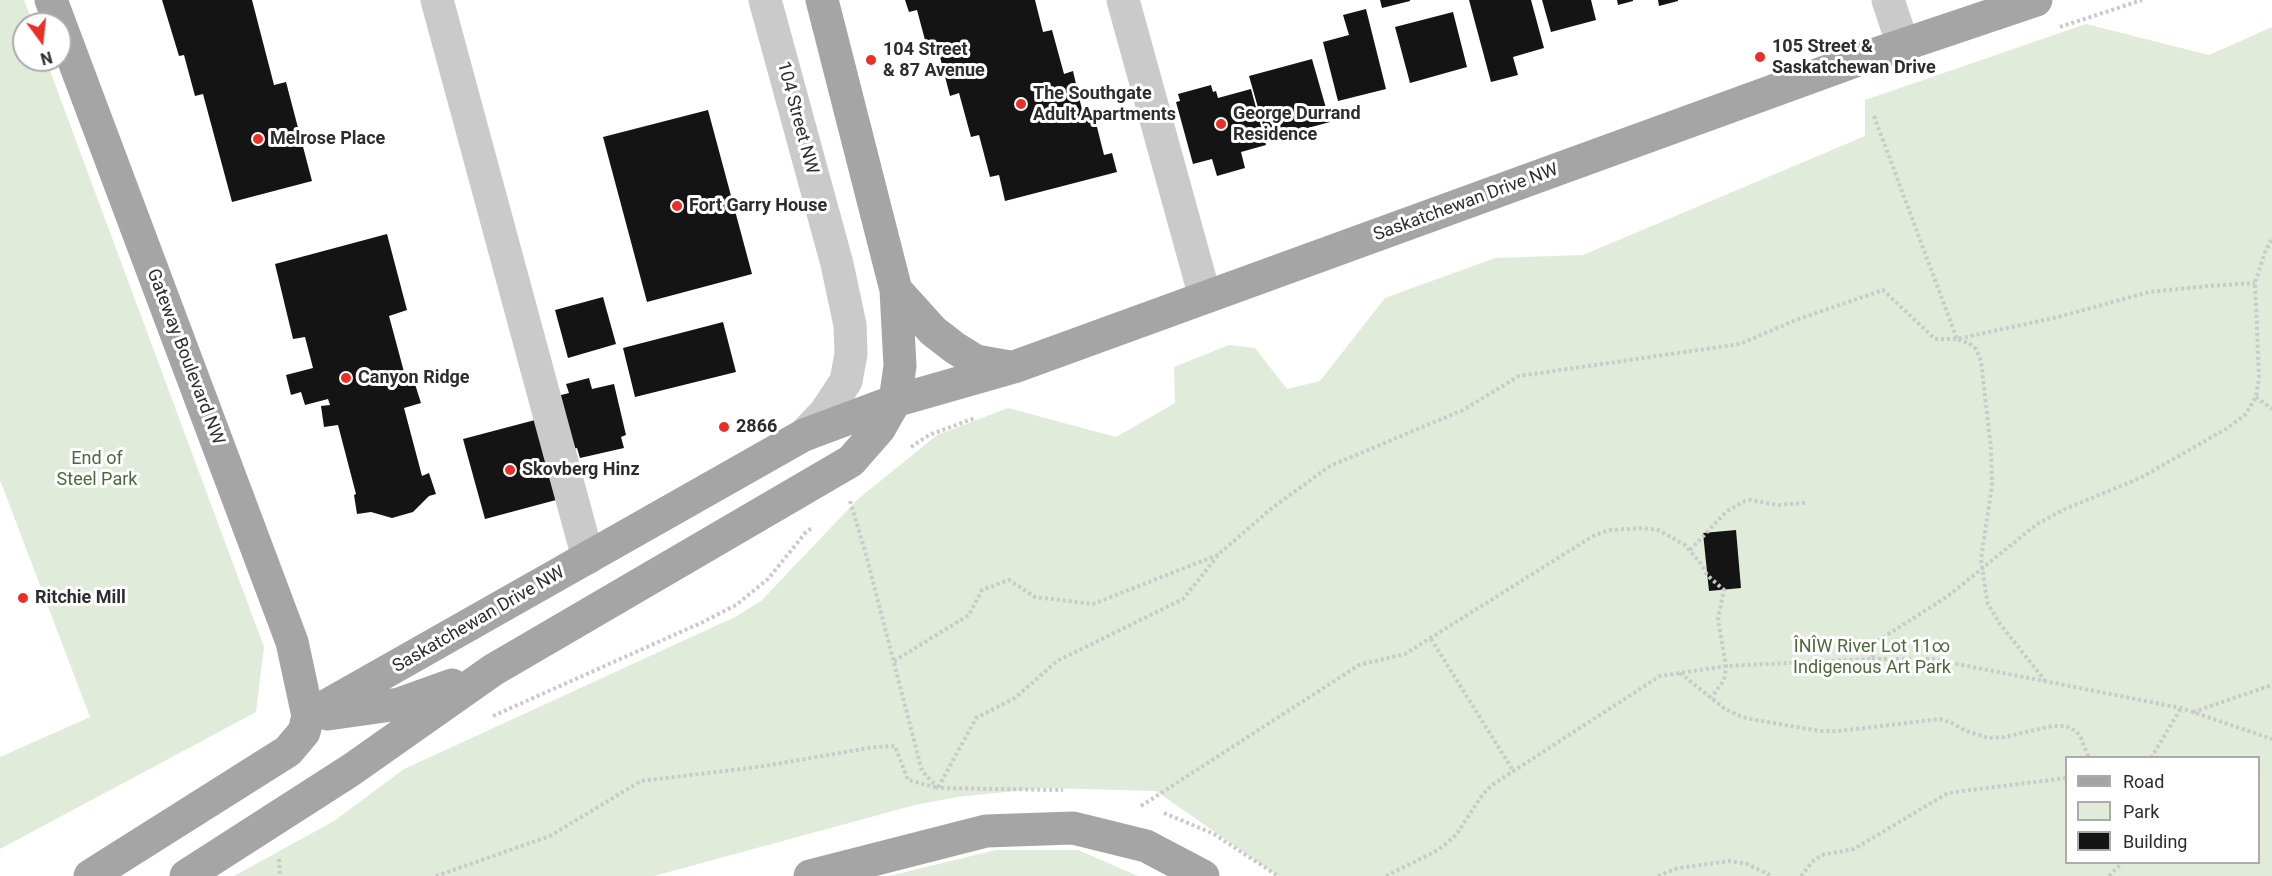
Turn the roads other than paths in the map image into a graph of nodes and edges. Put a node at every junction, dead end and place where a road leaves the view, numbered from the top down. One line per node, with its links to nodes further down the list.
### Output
1 (51, 0): 16 (main road, Gateway Boulevard NW)
2 (437, 0): 14 (street)
3 (765, 0): 13 (street, 104 Street NW)
4 (822, 0): 9 (main road)
5 (1124, 0): 10 (street)
6 (1888, 0): 8 (street)
7 (2036, 0): 8 (main road, Saskatchewan Drive NW)
8 (1903, 45): 10 (main road, Saskatchewan Drive NW)
9 (896, 290): 11 (main road); 12 (main road)
10 (1205, 297): 11 (main road, Saskatchewan Drive NW)
11 (1014, 367): 12 (main road, Saskatchewan Drive NW)
12 (895, 401): 13 (main road, Saskatchewan Drive NW); 15 (main road)
13 (804, 435): 14 (main road, Saskatchewan Drive NW)
14 (588, 558): 16 (main road, Saskatchewan Drive NW)
15 (493, 670): 16 (main road); 18 (main road)
16 (308, 716): 17 (main road)
17 (90, 876)
18 (186, 876)
19 (810, 876): 20 (main road)
20 (1203, 876)

